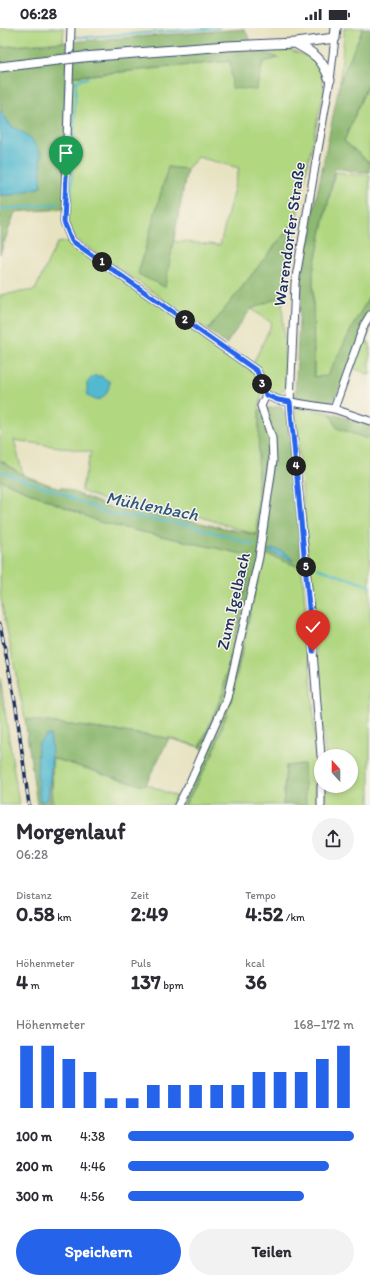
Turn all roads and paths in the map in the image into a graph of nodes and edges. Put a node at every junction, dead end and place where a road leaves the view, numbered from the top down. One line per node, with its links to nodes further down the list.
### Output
1 (71, 28): 8 (street)
2 (336, 28): 3 (main road, Warendorfer Straße)
3 (335, 38): 4 (main road); 6 (street, Warendorfer Straße)
4 (295, 43): 5 (main road, bridge); 6 (main road)
5 (0, 67)
6 (330, 80): 9 (street, Warendorfer Straße)
7 (370, 315): 10 (street)
8 (266, 395): 9 (street); 14 (street, Zum Igelbach)
9 (290, 402): 10 (street); 12 (street, Warendorfer Straße)
10 (334, 408): 11 (street)
11 (370, 421)
12 (320, 749)
13 (321, 793): 15 (street)
14 (178, 805)
15 (321, 805)

